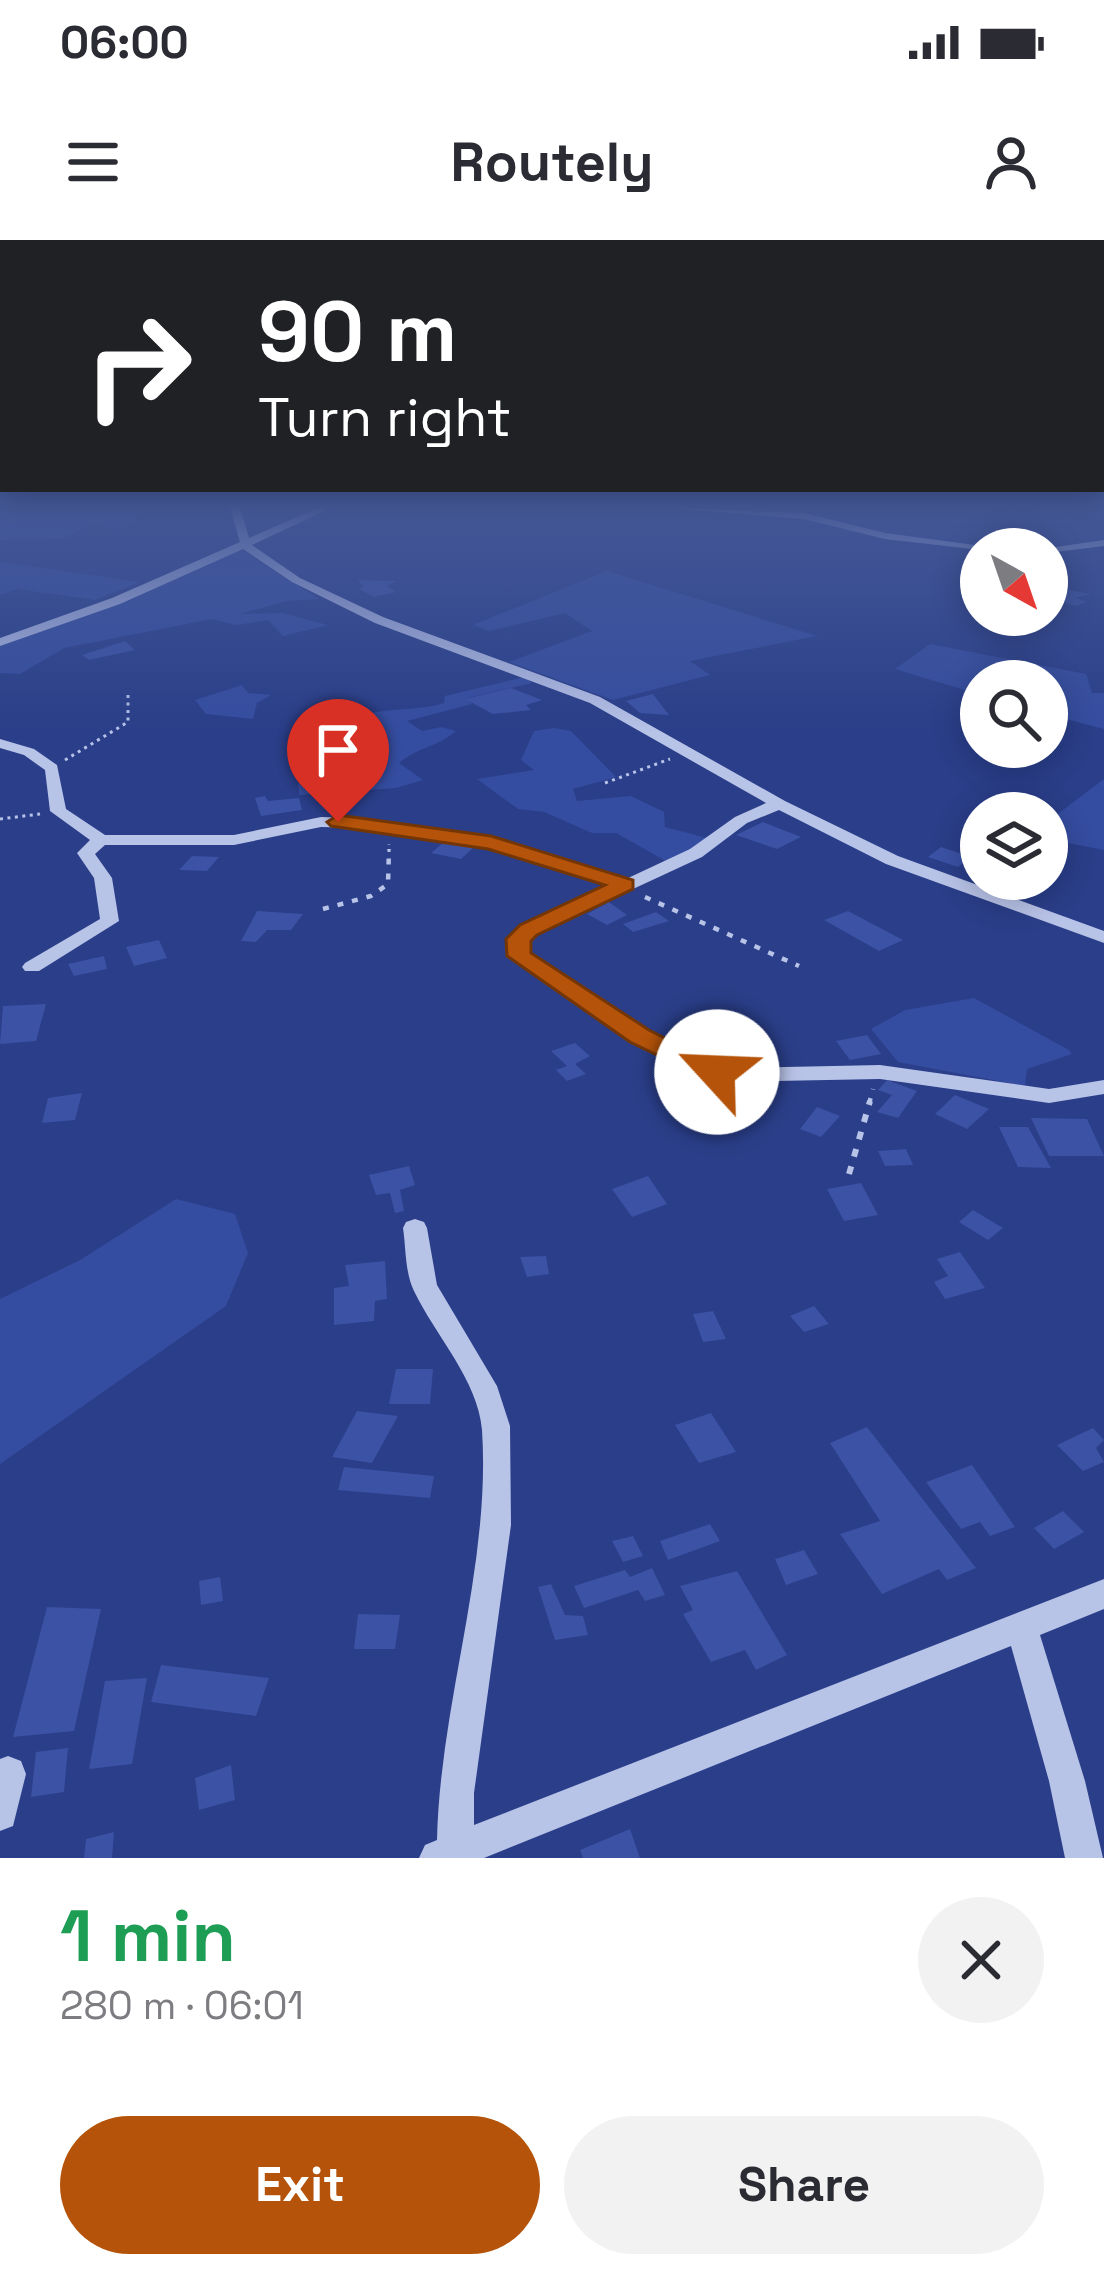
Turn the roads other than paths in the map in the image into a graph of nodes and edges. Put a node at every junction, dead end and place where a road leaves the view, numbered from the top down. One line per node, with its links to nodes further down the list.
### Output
1 (153, 583): 3 (street)
2 (305, 583): 5 (street)
3 (0, 643)
4 (0, 742): 6 (street)
5 (778, 804): 7 (street); 9 (street)
6 (101, 840): 7 (street); 11 (street)
7 (625, 884): 12 (street)
8 (1104, 922): 9 (street)
9 (1069, 923): 10 (street)
10 (1104, 937)
11 (32, 968)
12 (1104, 1087)
13 (416, 1228): 18 (street)
14 (1104, 1594): 15 (street)
15 (1022, 1628): 18 (street); 19 (street)
16 (8, 1774): 17 (street)
17 (0, 1813)
18 (450, 1856)
19 (1084, 1858)

